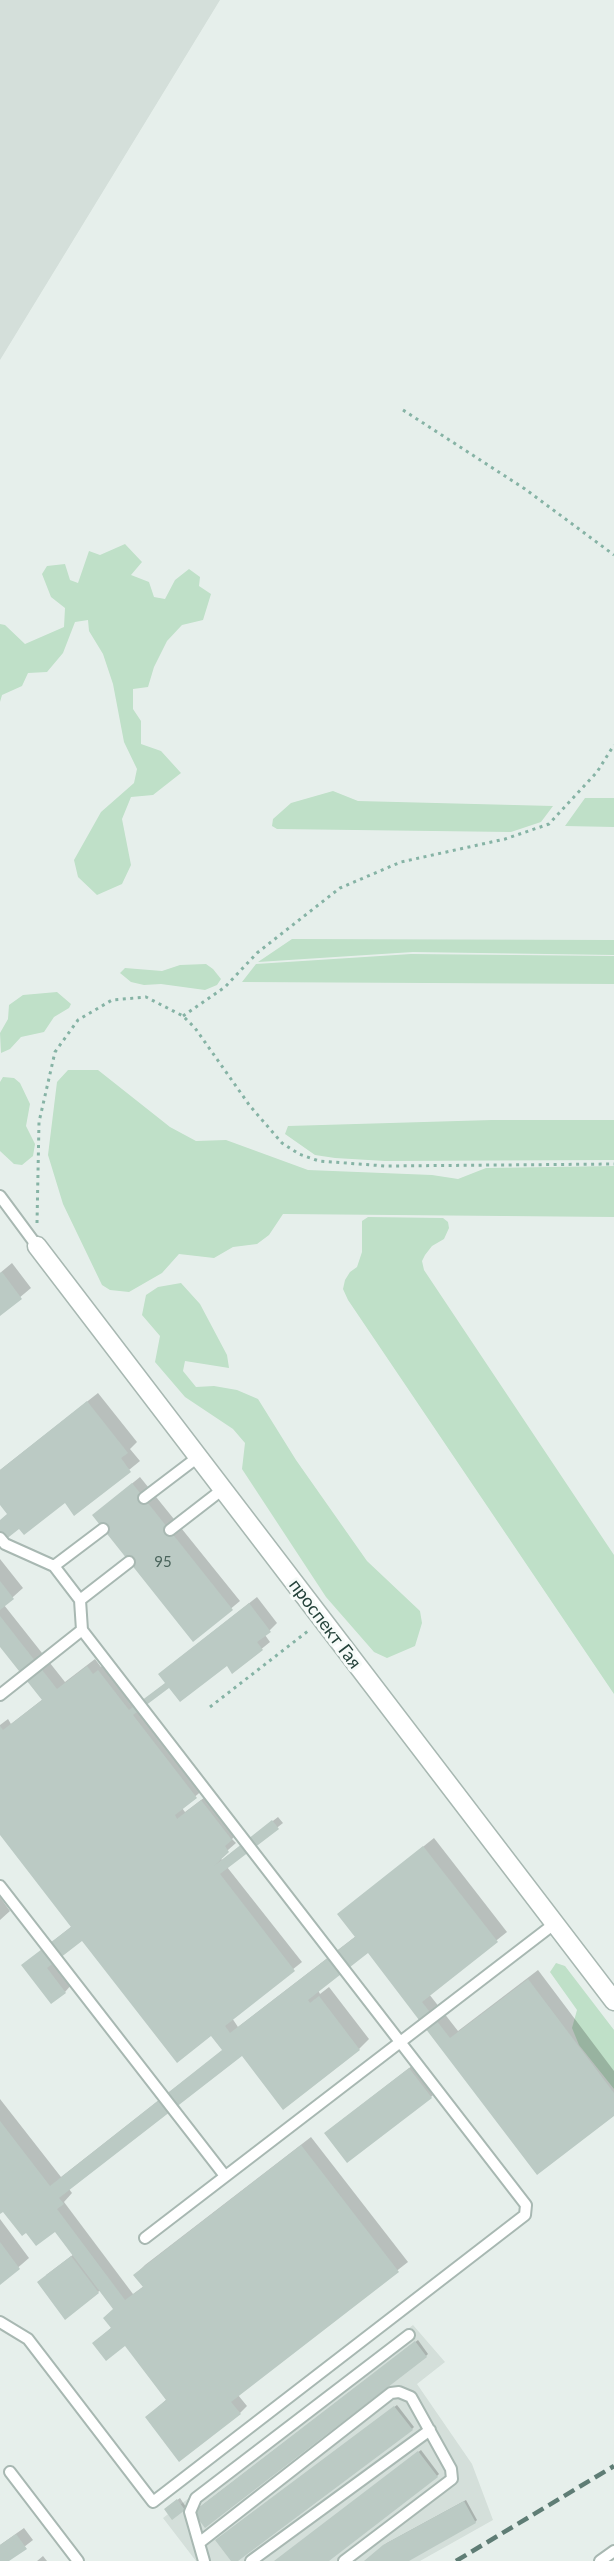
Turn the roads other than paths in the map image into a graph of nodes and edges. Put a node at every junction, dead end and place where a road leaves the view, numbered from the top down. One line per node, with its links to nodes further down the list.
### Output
1 (0, 1196): 2 (lane)
2 (37, 1246): 3 (street, проспект Гая)
3 (198, 1457): 4 (street, проспект Гая); 5 (lane)
4 (223, 1490): 7 (lane); 15 (street, проспект Гая)
5 (144, 1498)
6 (103, 1529): 10 (lane)
7 (170, 1530)
8 (0, 1538): 10 (lane)
9 (129, 1562): 11 (lane)
10 (54, 1566): 11 (lane)
11 (80, 1600): 12 (lane)
12 (82, 1630): 13 (lane); 17 (lane)
13 (0, 1695)
14 (0, 1886): 18 (lane)
15 (554, 1924): 16 (street, проспект Гая); 17 (lane)
16 (614, 2001)
17 (400, 2042): 18 (lane); 20 (lane)
18 (225, 2176): 19 (lane)
19 (145, 2238)
20 (0, 2322)
21 (409, 2336): 24 (lane)
22 (430, 2430): 24 (lane); 28 (lane); 29 (lane)
23 (10, 2472): 26 (lane)
24 (199, 2543): 27 (lane)
25 (614, 2551): 30 (lane)
26 (78, 2561)
27 (204, 2561)
28 (251, 2561)
29 (344, 2561)
30 (600, 2561)

